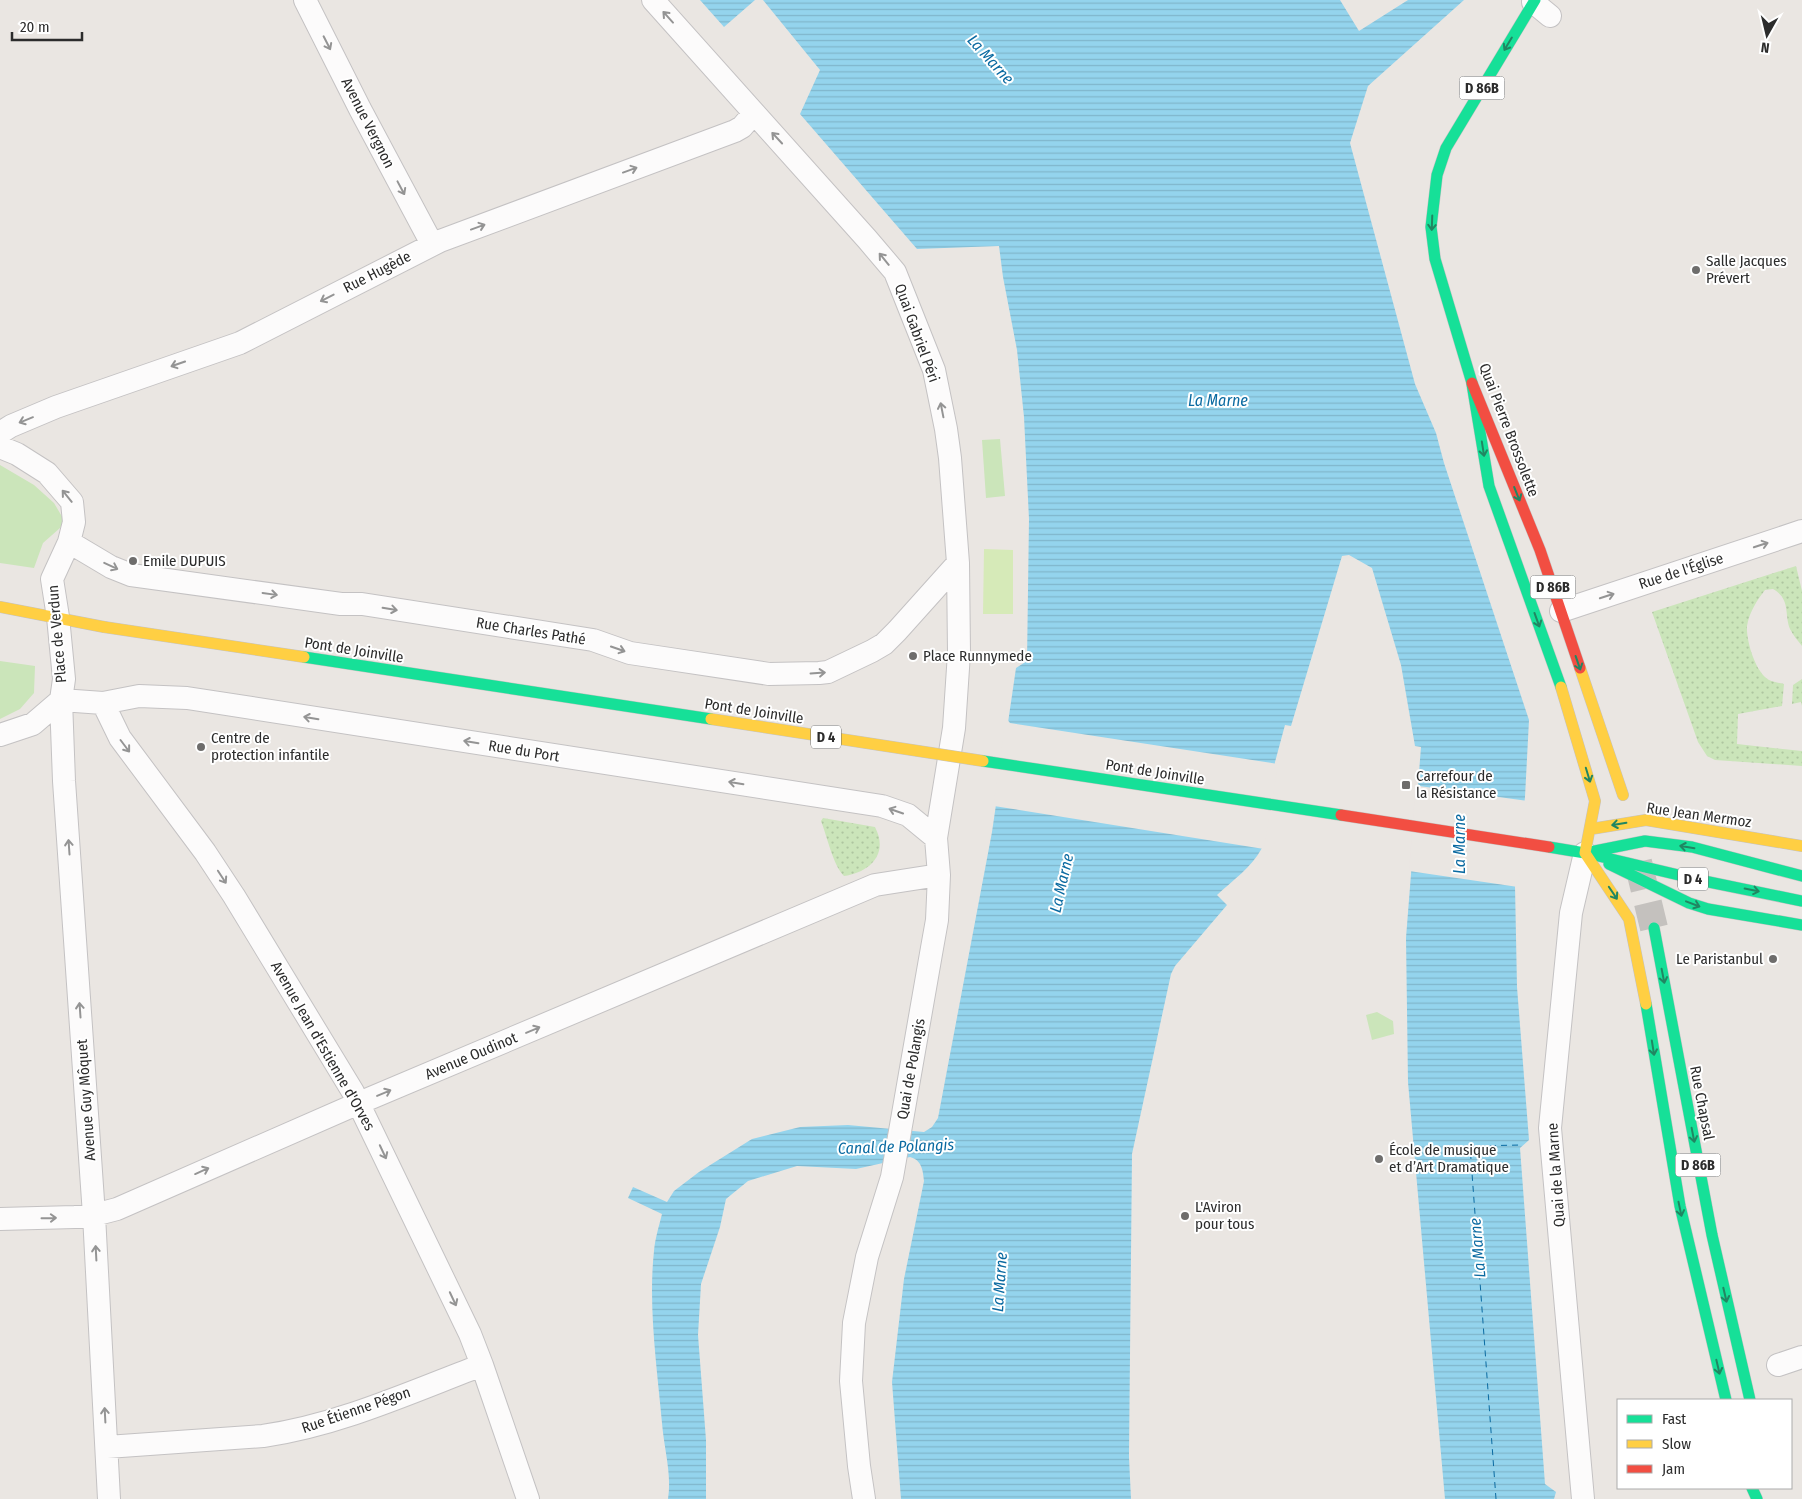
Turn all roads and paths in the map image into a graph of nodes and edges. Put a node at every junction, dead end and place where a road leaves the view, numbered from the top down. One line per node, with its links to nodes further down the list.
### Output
1 (305, 0): 5 (street, Avenue Vergnon, one-way to 5)
2 (653, 0): 4 (street, Quai Gabriel Péri, one-way to 2)
3 (1533, 7): 6 (main road, Quai Pierre Brossolette / D 86B, one-way to 6)
4 (754, 113): 5 (street, Rue Hugède, one-way to 4); 11 (street, Quai Gabriel Péri, one-way to 4)
5 (432, 244): 7 (street, Rue Hugède, one-way to 7)
6 (1472, 384): 13 (main road, Quai Pierre Brossolette / D 86B, one-way to 13); 20 (main road, one-way to 20)
7 (0, 433)
8 (0, 447): 10 (street, Place de Verdun, one-way to 8)
9 (1802, 531): 13 (street, Rue de l'Église, one-way to 9)
10 (69, 542): 11 (street, Rue Charles Pathé, one-way to 11); 14 (street, Place de Verdun)
11 (958, 563): 18 (street, Quai Gabriel Péri)
12 (0, 607): 14 (main road, D 4)
13 (1561, 610): 19 (main road, Quai Pierre Brossolette / D 86B, one-way to 19)
14 (58, 617): 15 (street, Place de Verdun); 23 (main road, Pont de Joinville / D 4, bridge)
15 (61, 700): 16 (street, Rue du Port); 17 (street, Place de Verdun); 30 (street, Avenue Guy Môquet, one-way to 15)
16 (103, 703): 21 (street, Rue du Port, one-way to 16); 29 (street, Avenue Jean d'Estienne d'Orves, one-way to 29)
17 (0, 735)
18 (945, 785): 21 (street, Quai de Polangis)
19 (1623, 795)
20 (1591, 828): 22 (main road, Rue Jean Mermoz, one-way to 20); 23 (main road)
21 (936, 838): 24 (street, Quai de Polangis)
22 (1802, 846)
23 (1585, 853): 25 (main road, D 4, one-way to 23); 26 (main road, D 4, one-way to 26); 27 (main road, one-way to 27); 35 (main road, one-way to 35); 43 (street, Quai de la Marne)
24 (939, 875): 29 (street, Avenue Oudinot, one-way to 24); 42 (street, Quai de Polangis)
25 (1802, 876)
26 (1802, 901)
27 (1802, 925)
28 (1654, 928): 36 (main road, Rue Chapsal / D 86B, one-way to 36)
29 (359, 1103): 30 (street, Avenue Oudinot, one-way to 29); 33 (street, Avenue Jean d'Estienne d'Orves, one-way to 33)
30 (94, 1215): 31 (street, Avenue Oudinot, one-way to 30); 37 (street, Avenue Guy Môquet, one-way to 30)
31 (0, 1219)
32 (1802, 1358): 34 (street)
33 (482, 1365): 37 (street, Rue Étienne Pégon); 41 (street, Avenue Jean d'Estienne d'Orves)
34 (1778, 1365)
35 (1726, 1399)
36 (1750, 1399)
37 (107, 1447): 40 (street, Avenue Guy Môquet)
38 (1753, 1489): 39 (main road)
39 (1764, 1497)
40 (109, 1499)
41 (528, 1499)
42 (864, 1499)
43 (1582, 1499)

